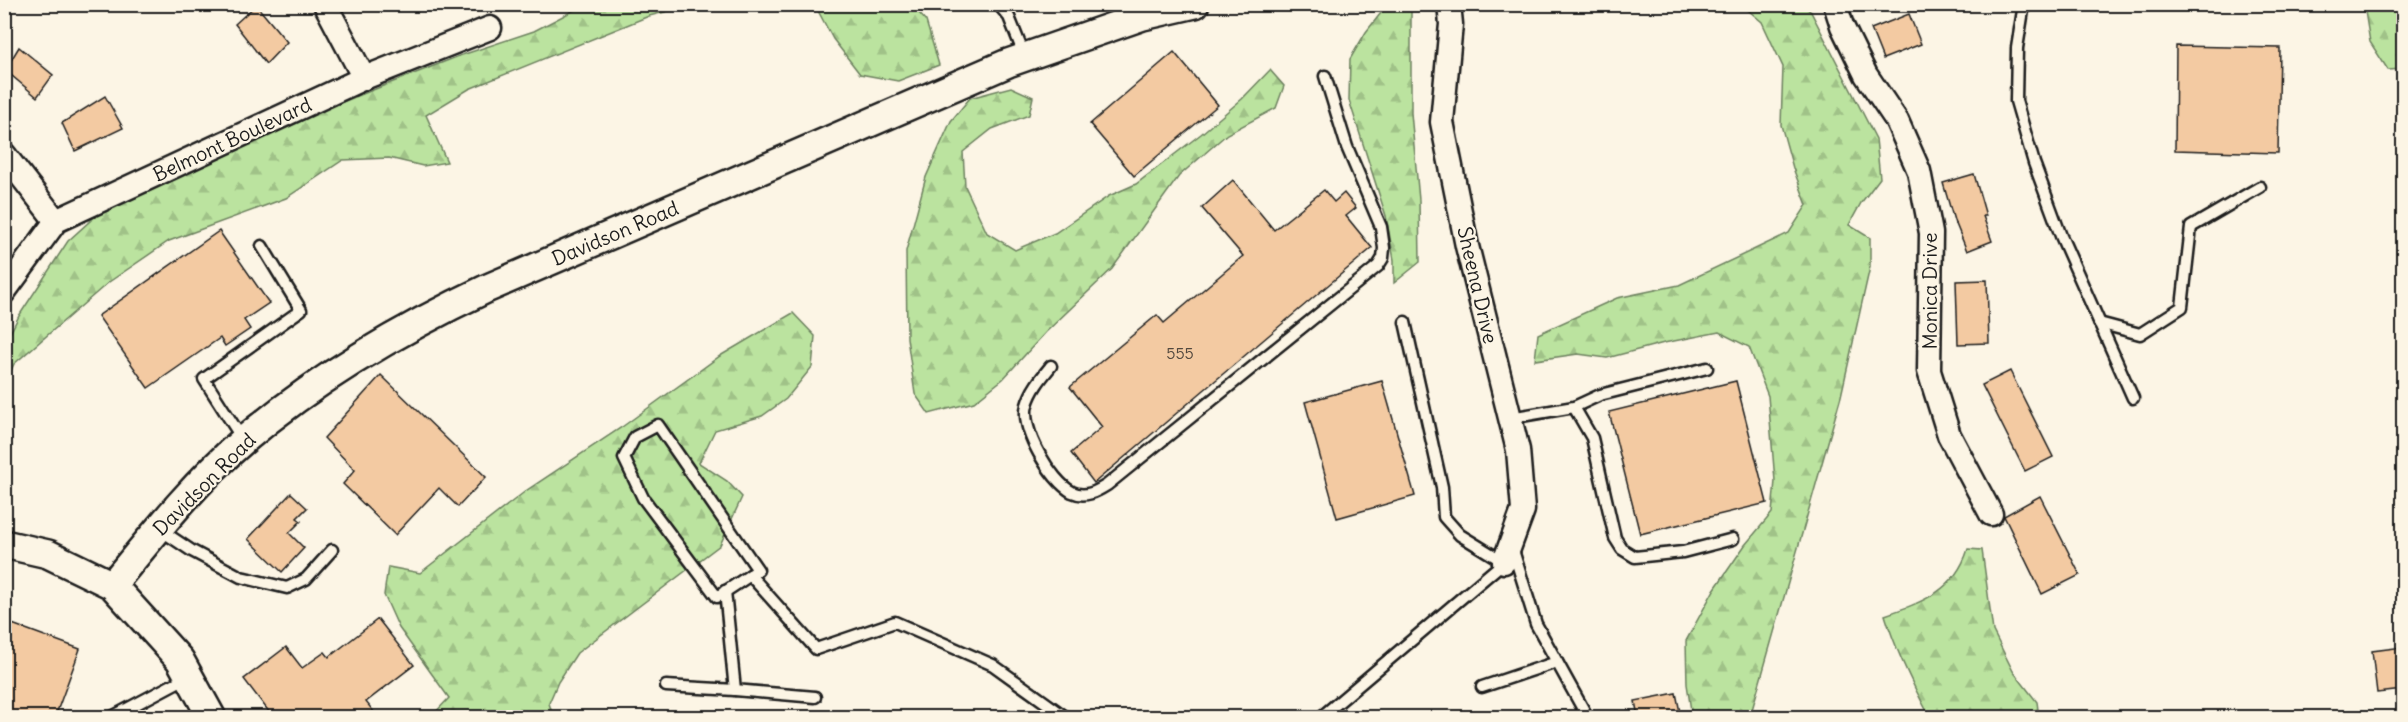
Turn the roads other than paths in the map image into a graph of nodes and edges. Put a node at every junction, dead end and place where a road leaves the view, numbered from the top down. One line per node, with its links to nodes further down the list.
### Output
1 (325, 4): 10 (street)
2 (998, 4): 8 (lane)
3 (1195, 4): 8 (street, Davidson Road)
4 (1449, 4): 22 (street, Sheena Drive)
5 (1835, 4): 24 (street, Monica Drive)
6 (2024, 4): 17 (lane)
7 (490, 28): 10 (street, Belmont Boulevard)
8 (1025, 58): 23 (street, Davidson Road)
9 (1326, 76): 18 (lane)
10 (364, 78): 13 (street, Belmont Boulevard)
11 (4, 154): 13 (street)
12 (2260, 187): 17 (lane)
13 (56, 221): 15 (street, Belmont Boulevard)
14 (262, 246): 23 (lane)
15 (4, 292)
16 (1405, 322): 29 (lane)
17 (2099, 323): 20 (lane)
18 (1052, 366)
19 (1707, 368): 21 (lane)
20 (2133, 398)
21 (1574, 407): 22 (lane); 26 (lane)
22 (1510, 418): 29 (street, Sheena Drive)
23 (243, 440): 25 (street, Davidson Road)
24 (1991, 514)
25 (159, 529): 28 (lane); 31 (street, Davidson Road)
26 (1733, 539)
27 (4, 544): 31 (street)
28 (332, 550)
29 (1508, 553): 33 (lane); 42 (lane)
30 (750, 575): 32 (lane); 32 (lane); 41 (lane)
31 (112, 585): 34 (street)
32 (725, 591): 37 (lane)
33 (1557, 662): 36 (lane); 43 (lane)
34 (189, 676): 39 (lane); 40 (street)
35 (666, 686): 37 (lane)
36 (1482, 687)
37 (735, 690): 38 (lane)
38 (815, 697)
39 (110, 717)
40 (212, 717)
41 (1067, 717)
42 (1320, 717)
43 (1588, 717)

